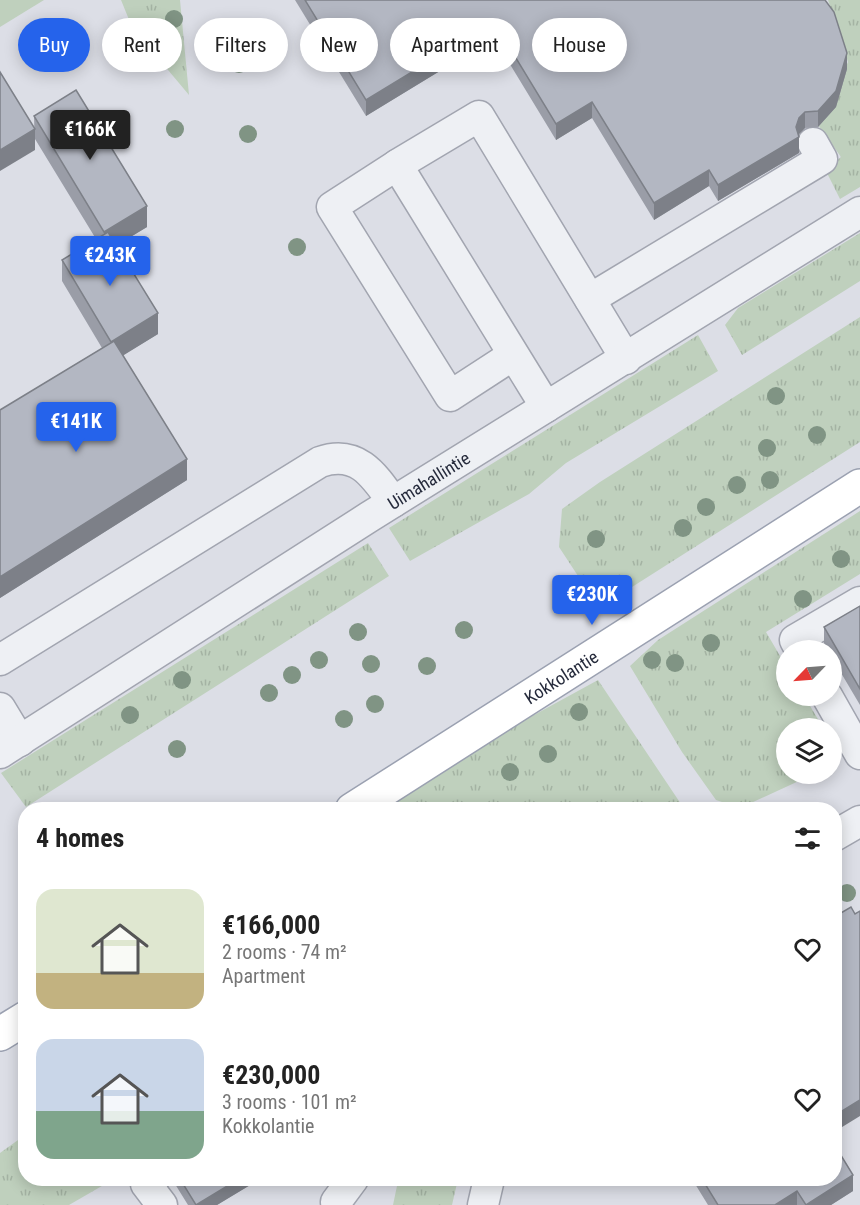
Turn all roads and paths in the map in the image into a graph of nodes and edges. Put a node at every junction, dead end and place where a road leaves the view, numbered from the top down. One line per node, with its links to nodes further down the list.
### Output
1 (813, 143): 4 (street)
2 (397, 165): 4 (street); 5 (street); 5 (street)
3 (860, 212): 6 (street, Uimahallintie)
4 (590, 299): 6 (street)
5 (513, 355): 7 (street)
6 (626, 358): 7 (street, Uimahallintie)
7 (546, 407): 9 (street, Uimahallintie)
8 (860, 486): 17 (main road, Kokkolantie)
9 (393, 502): 12 (street); 15 (street, Uimahallintie)
10 (860, 602): 11 (street)
11 (795, 640)
12 (0, 660)
13 (833, 706): 16 (street)
14 (0, 708): 15 (street)
15 (10, 747)
16 (860, 753)
17 (365, 802)
18 (860, 820): 19 (street)
19 (842, 831)
20 (18, 1023): 21 (main road)
21 (0, 1034)
22 (148, 1186): 24 (street)
23 (487, 1186): 25 (street)
24 (162, 1205)
25 (483, 1205)

